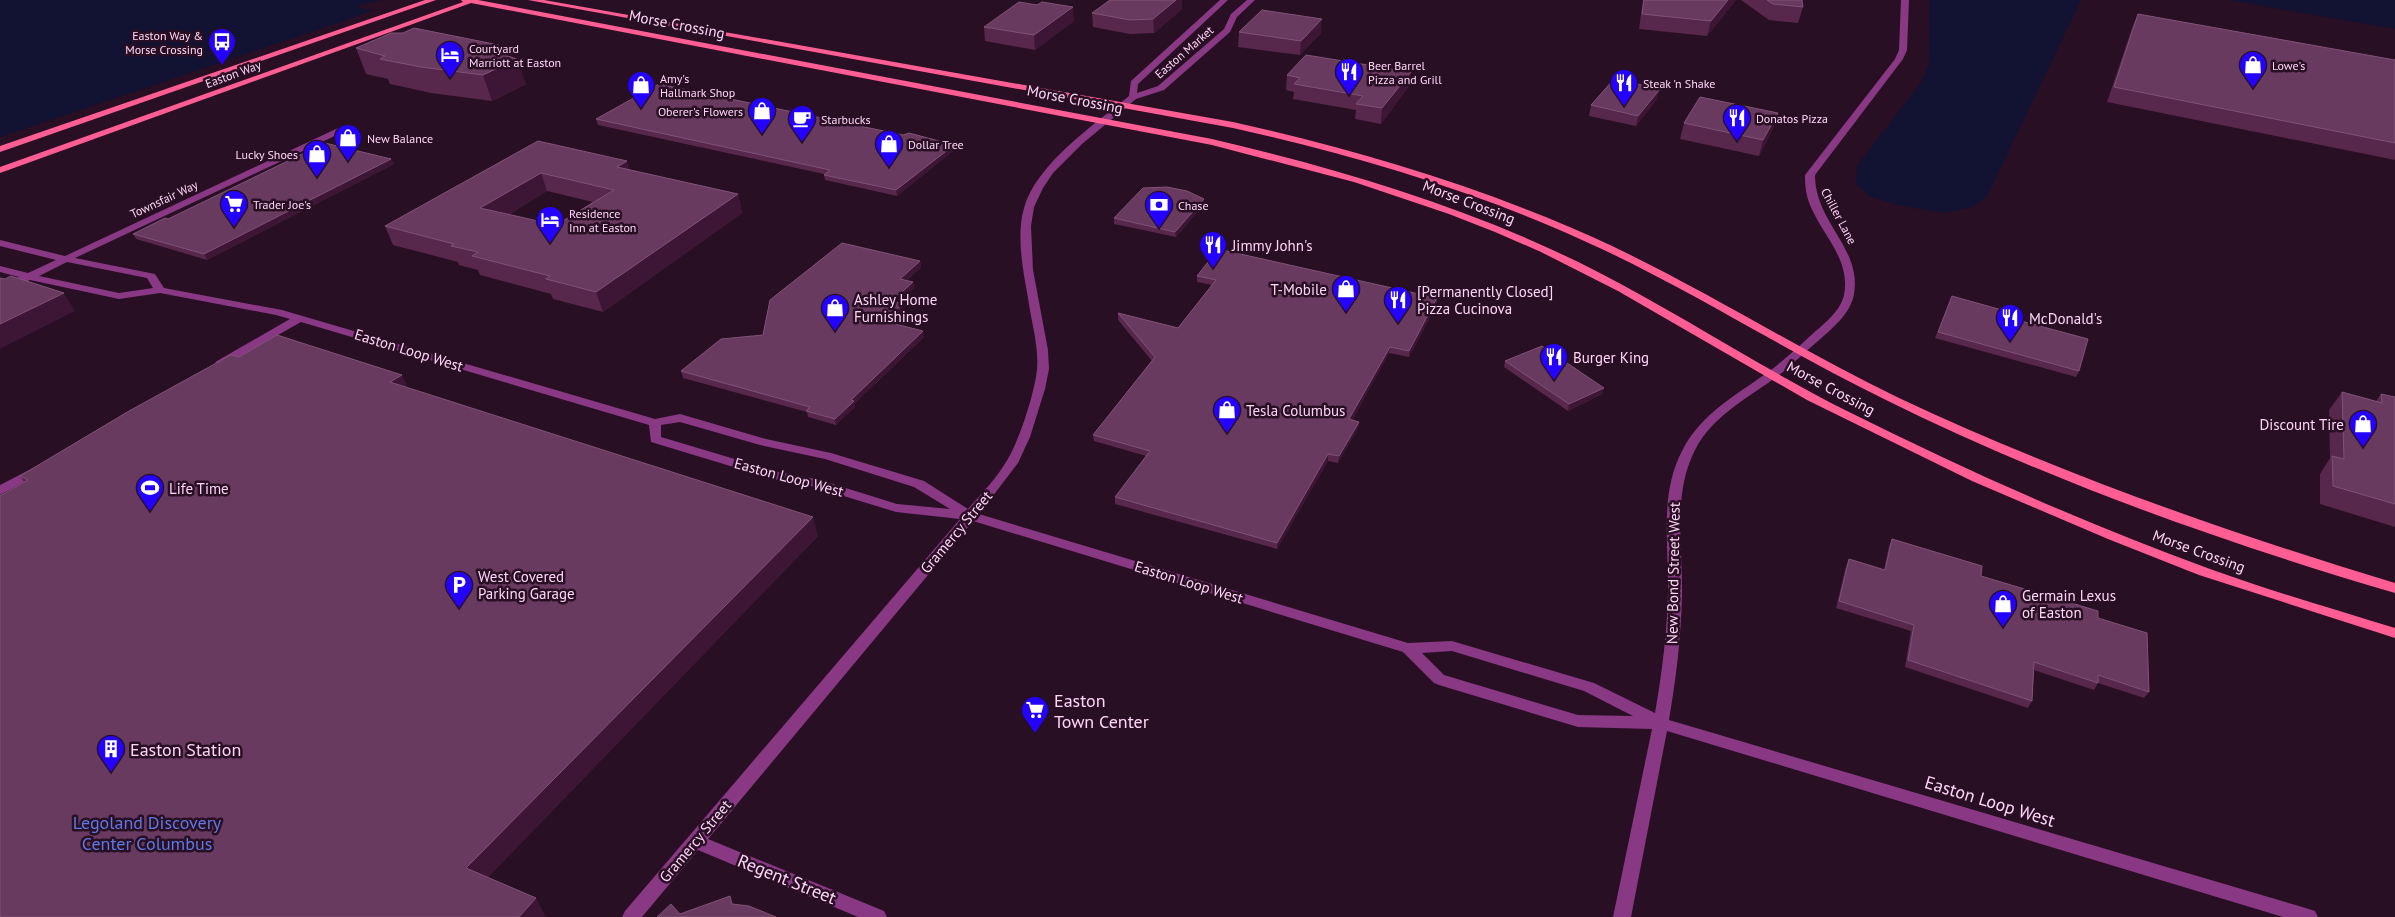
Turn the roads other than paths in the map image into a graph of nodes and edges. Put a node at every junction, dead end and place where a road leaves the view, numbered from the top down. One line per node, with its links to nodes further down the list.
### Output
1 (432, 0): 11 (main road, Easton Way)
2 (470, 0): 9 (main road, Morse Crossing); 12 (main road, Easton Way)
3 (532, 0): 8 (main road, Morse Crossing)
4 (1224, 0): 7 (street, Easton Market)
5 (1251, 0): 7 (street, Easton Market)
6 (1905, 0): 20 (street, Chiller Lane)
7 (1133, 97): 8 (street, Gramercy Street)
8 (1124, 105): 9 (street, Gramercy Street); 20 (main road, Morse Crossing)
9 (1104, 121): 23 (main road, Morse Crossing); 27 (street, Gramercy Street)
10 (338, 131): 14 (street, Townsfair Way)
11 (0, 149)
12 (0, 170)
13 (0, 243): 14 (street)
14 (66, 259): 16 (street, Townsfair Way); 18 (street)
15 (0, 269): 16 (street, Easton Loop West)
16 (30, 276): 17 (street, Townsfair Way); 18 (street, Easton Loop West)
17 (0, 290)
18 (160, 290): 19 (street, Easton Loop West)
19 (300, 318): 22 (street); 24 (street, Easton Loop West)
20 (1800, 352): 21 (street, Chiller Lane); 28 (main road, Morse Crossing)
21 (1788, 362): 23 (street, New Bond Street West)
22 (211, 369)
23 (1772, 374): 29 (main road, Morse Crossing); 31 (street, New Bond Street West)
24 (655, 422): 27 (street, Easton Loop West); 27 (street, Easton Loop West)
25 (42, 466): 26 (street)
26 (0, 491)
27 (970, 516): 30 (street, Easton Loop West); 32 (street, Gramercy Street)
28 (2395, 588)
29 (2395, 633)
30 (1408, 648): 31 (street, Easton Loop West); 31 (street, Easton Loop West)
31 (1660, 723): 35 (street, New Bond Street West); 36 (street, Easton Loop West)
32 (695, 841): 33 (street, Gramercy Street); 34 (street, Regent Street)
33 (631, 917)
34 (878, 917)
35 (1622, 917)
36 (2309, 917)

